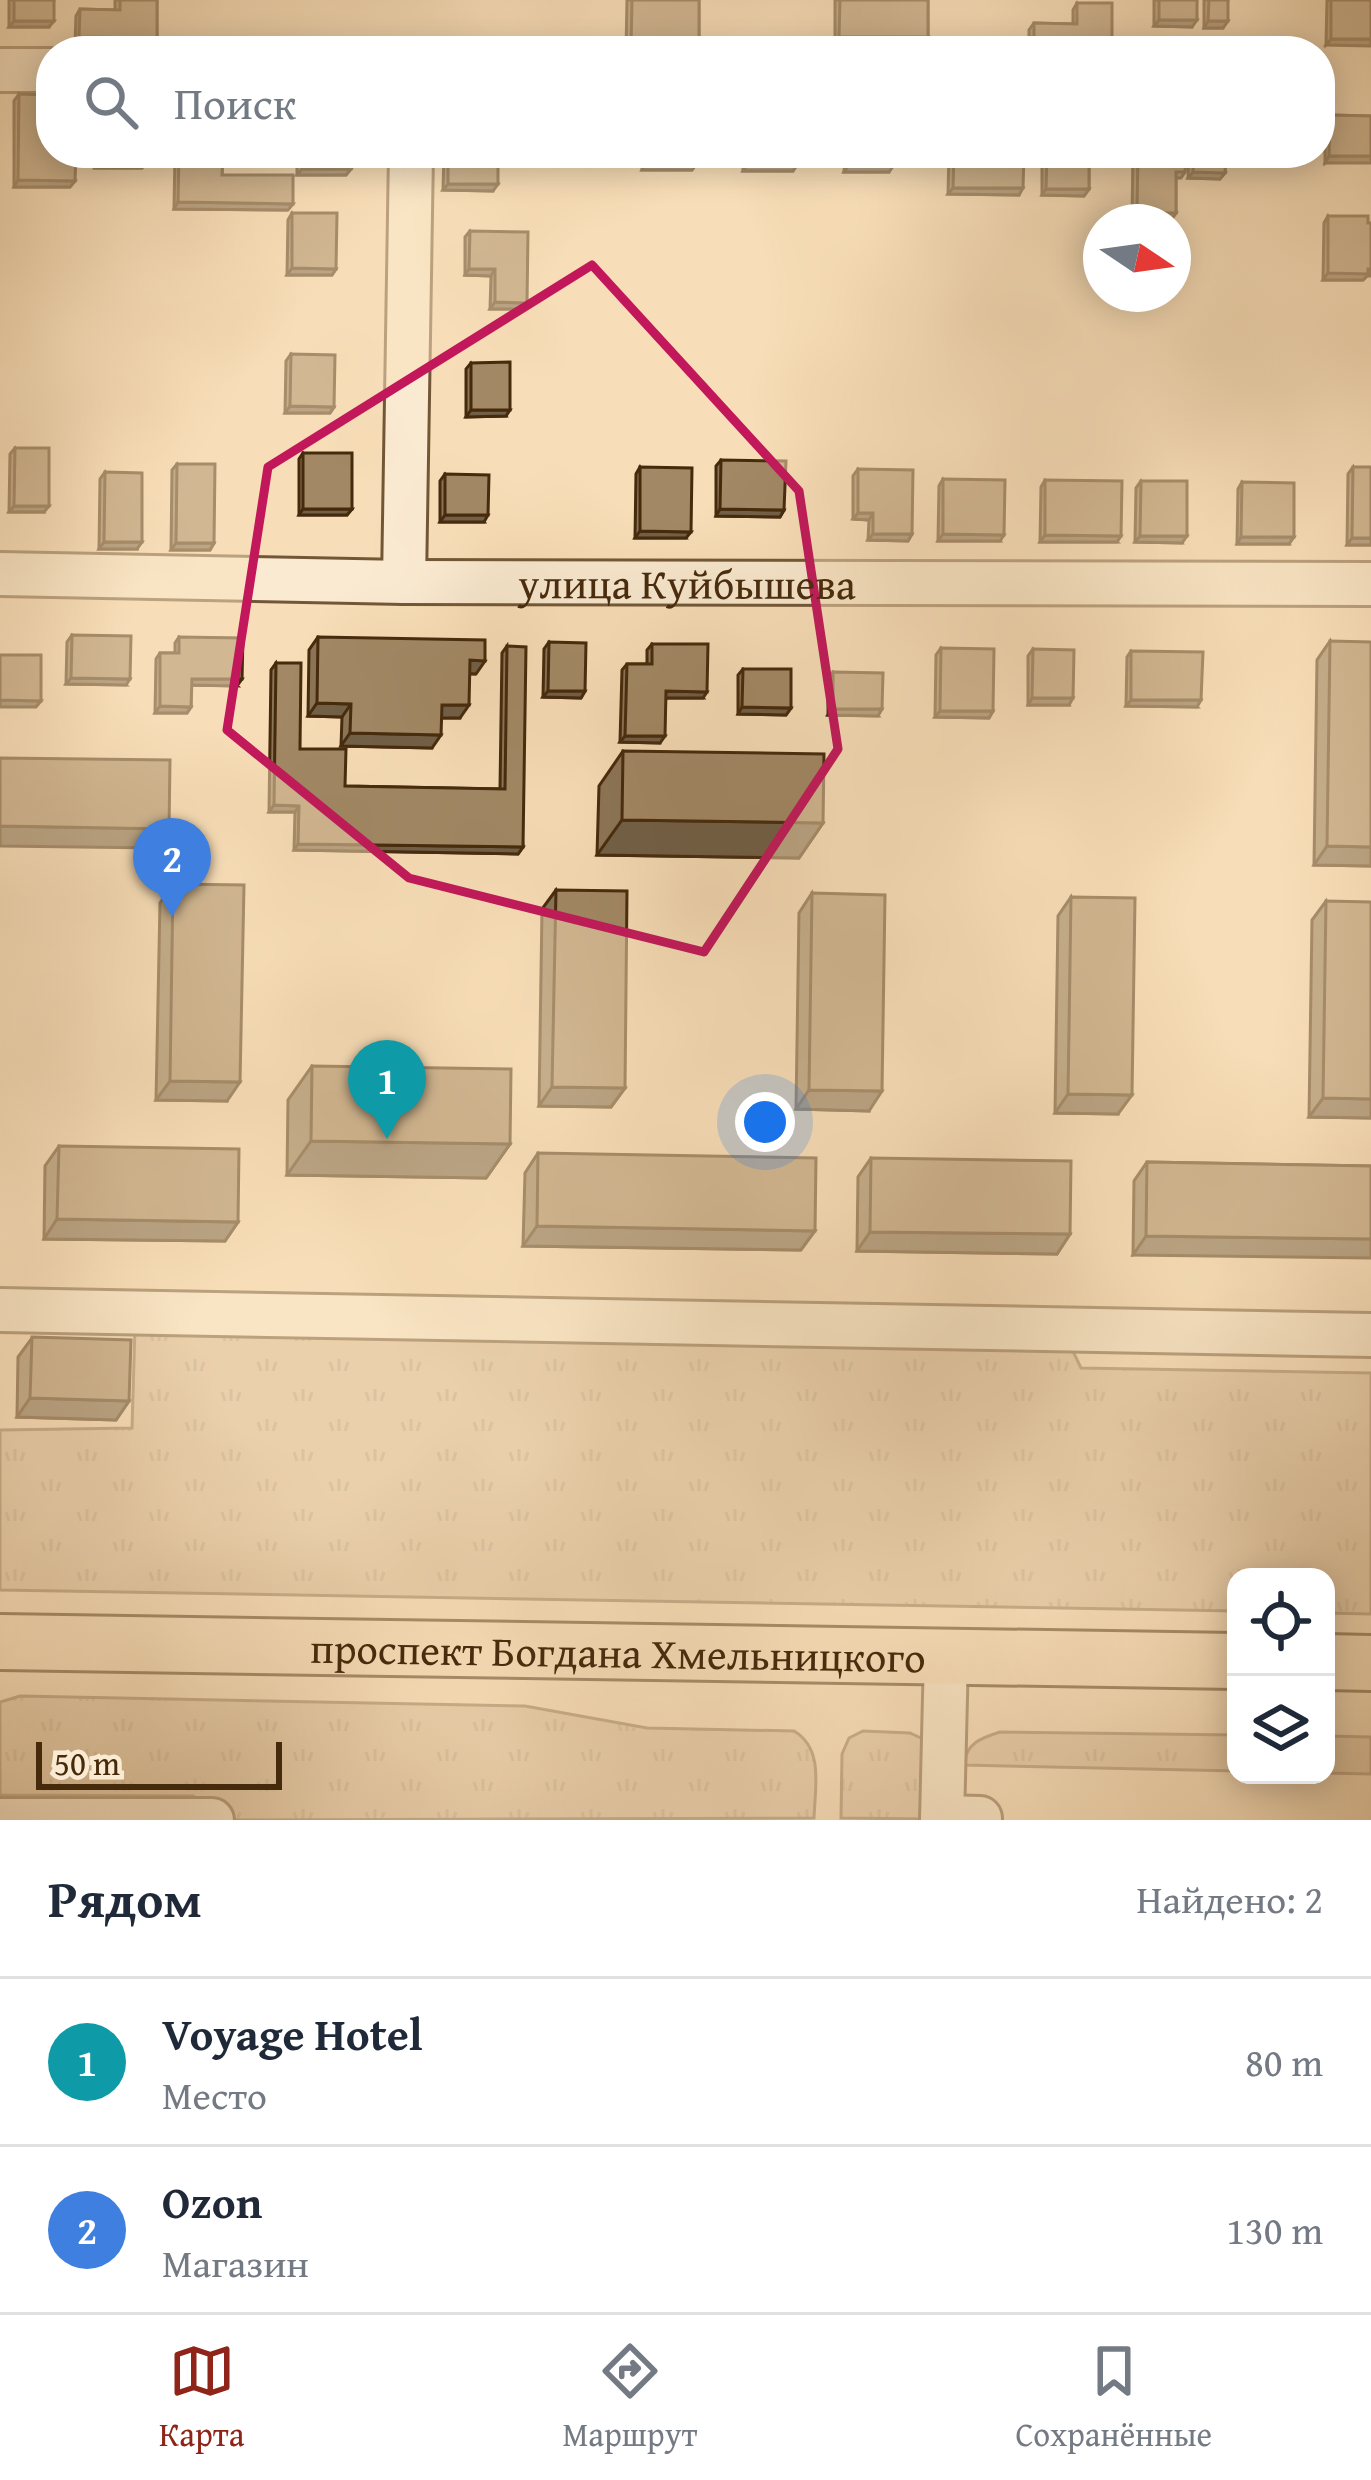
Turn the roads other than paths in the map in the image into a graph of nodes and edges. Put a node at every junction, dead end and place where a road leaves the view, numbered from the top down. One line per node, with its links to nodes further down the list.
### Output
1 (0, 70): 2 (street)
2 (36, 70)
3 (411, 168): 5 (street)
4 (0, 574): 5 (street, улица Куйбышева)
5 (404, 581): 6 (street, улица Куйбышева)
6 (1371, 584)
7 (0, 1310): 8 (street)
8 (1371, 1335)
9 (0, 1642): 10 (main road, проспект Богдана Хмельницкого)
10 (946, 1656): 11 (main road, проспект Богдана Хмельницкого); 14 (street)
11 (1227, 1661)
12 (1335, 1662): 13 (main road)
13 (1371, 1663)
14 (955, 1818)
15 (0, 1820): 16 (street)
16 (212, 1820)

